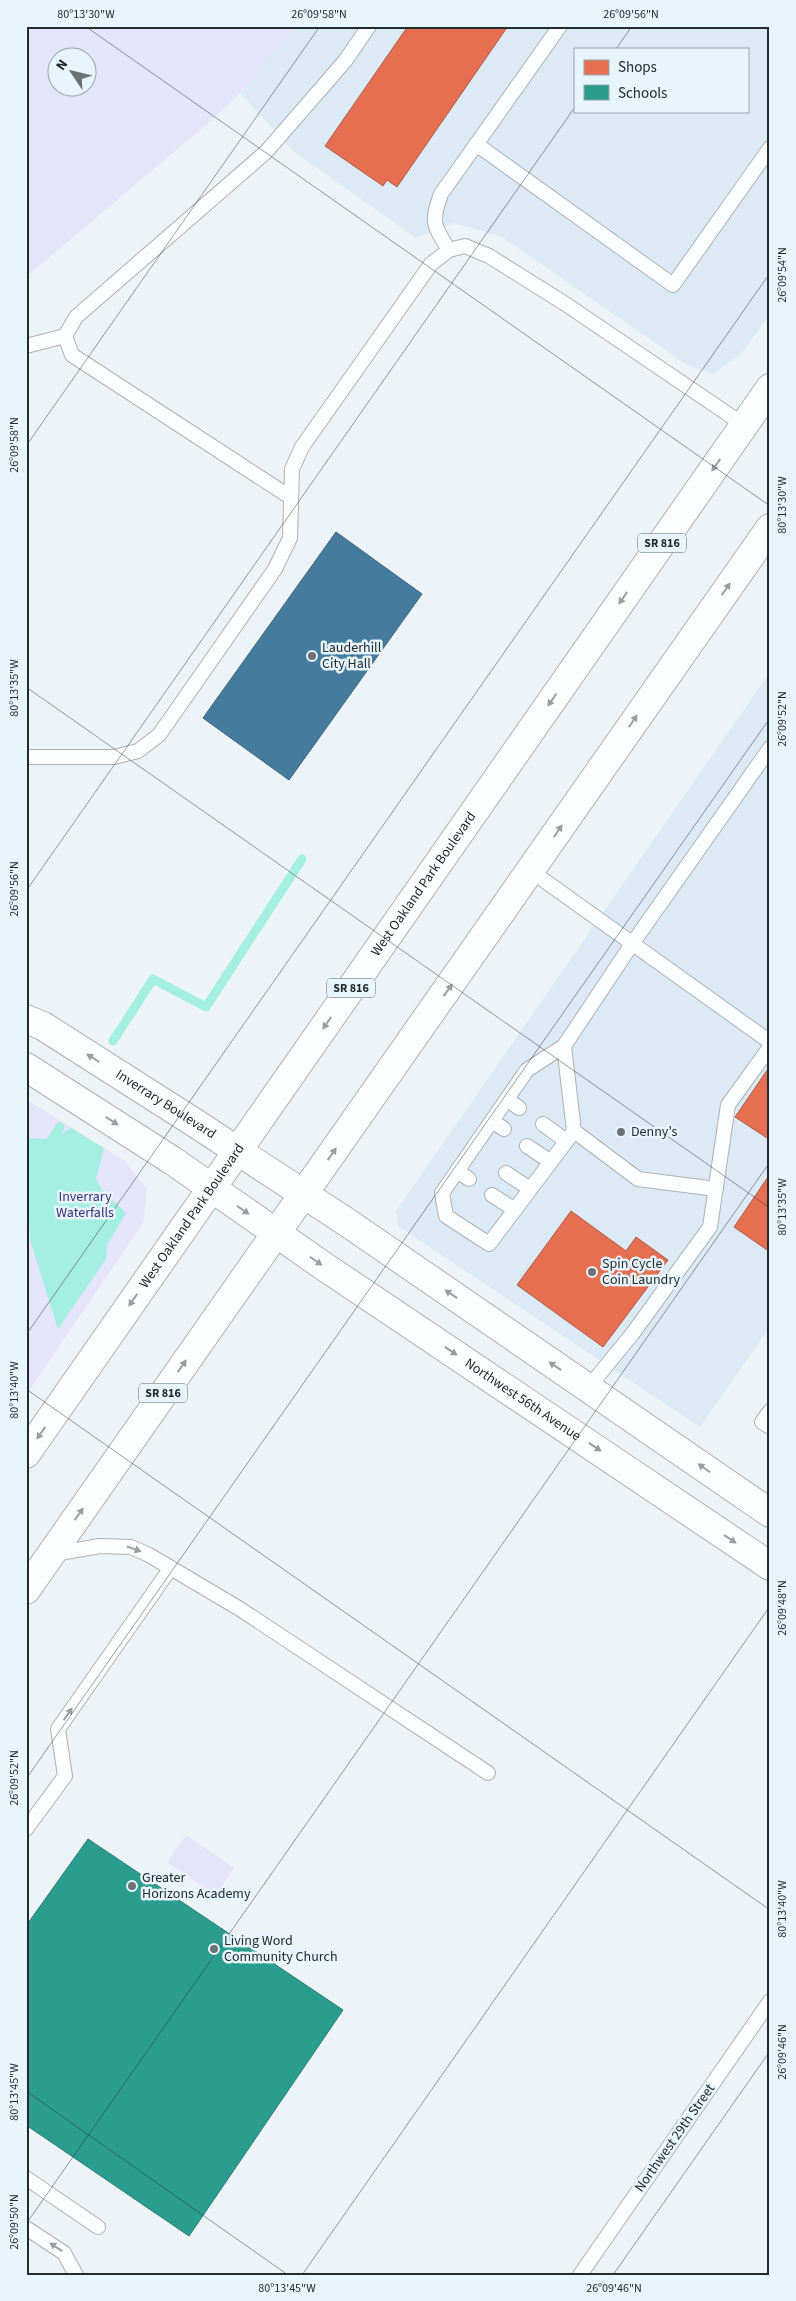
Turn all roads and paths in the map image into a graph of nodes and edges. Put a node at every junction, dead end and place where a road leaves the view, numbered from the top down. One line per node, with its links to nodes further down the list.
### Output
1 (369, 26): 6 (lane)
2 (560, 26): 3 (lane)
3 (476, 144): 4 (lane); 5 (lane)
4 (770, 148)
5 (449, 250): 9 (lane); 10 (lane)
6 (65, 336): 7 (lane); 10 (lane)
7 (26, 346)
8 (770, 388): 9 (main road, West Oakland Park Boulevard / SR 816)
9 (744, 425): 26 (main road, West Oakland Park Boulevard / SR 816, one-way to 26)
10 (290, 497): 13 (lane)
11 (770, 528): 14 (main road, SR 816, one-way to 11)
12 (770, 748): 15 (lane)
13 (26, 757)
14 (531, 871): 15 (lane); 34 (main road, SR 816, one-way to 14)
15 (632, 944): 17 (lane); 18 (lane)
16 (26, 1019): 26 (main road, Inverrary Boulevard, one-way to 16)
17 (770, 1042)
18 (564, 1046): 21 (lane); 24 (lane)
19 (770, 1046): 33 (lane)
20 (26, 1067): 31 (main road, one-way to 31)
21 (507, 1099): 22 (lane); 28 (lane)
22 (519, 1108)
23 (543, 1124): 24 (lane)
24 (570, 1136): 27 (lane); 33 (lane)
25 (527, 1146): 27 (lane)
26 (238, 1151): 31 (main road, West Oakland Park Boulevard / SR 816); 34 (main road, Inverrary Boulevard)
27 (550, 1162): 32 (lane)
28 (457, 1171): 30 (lane); 36 (lane)
29 (506, 1174): 32 (lane)
30 (469, 1179)
31 (211, 1188): 37 (main road, one-way to 37); 41 (main road, West Oakland Park Boulevard / SR 816, one-way to 41)
32 (530, 1189): 36 (lane)
33 (716, 1189): 38 (lane)
34 (303, 1194): 37 (main road, SR 816); 38 (main road, one-way to 34)
35 (492, 1195): 36 (lane)
36 (515, 1210)
37 (276, 1233): 43 (main road, SR 816, one-way to 37); 44 (main road, Northwest 56th Avenue, one-way to 44)
38 (588, 1388): 42 (main road, one-way to 38)
39 (770, 1411): 40 (lane)
40 (770, 1427)
41 (26, 1454)
42 (770, 1513)
43 (52, 1554): 45 (lane, one-way to 45); 46 (main road, SR 816)
44 (770, 1566)
45 (170, 1569): 47 (lane); 48 (lane, one-way to 45)
46 (26, 1590)
47 (488, 1773)
48 (26, 1829)
49 (770, 2000): 54 (lane, Northwest 29th Street)
50 (26, 2178): 51 (lane)
51 (98, 2227)
52 (26, 2228): 53 (lane, one-way to 52)
53 (76, 2275)
54 (580, 2275)

